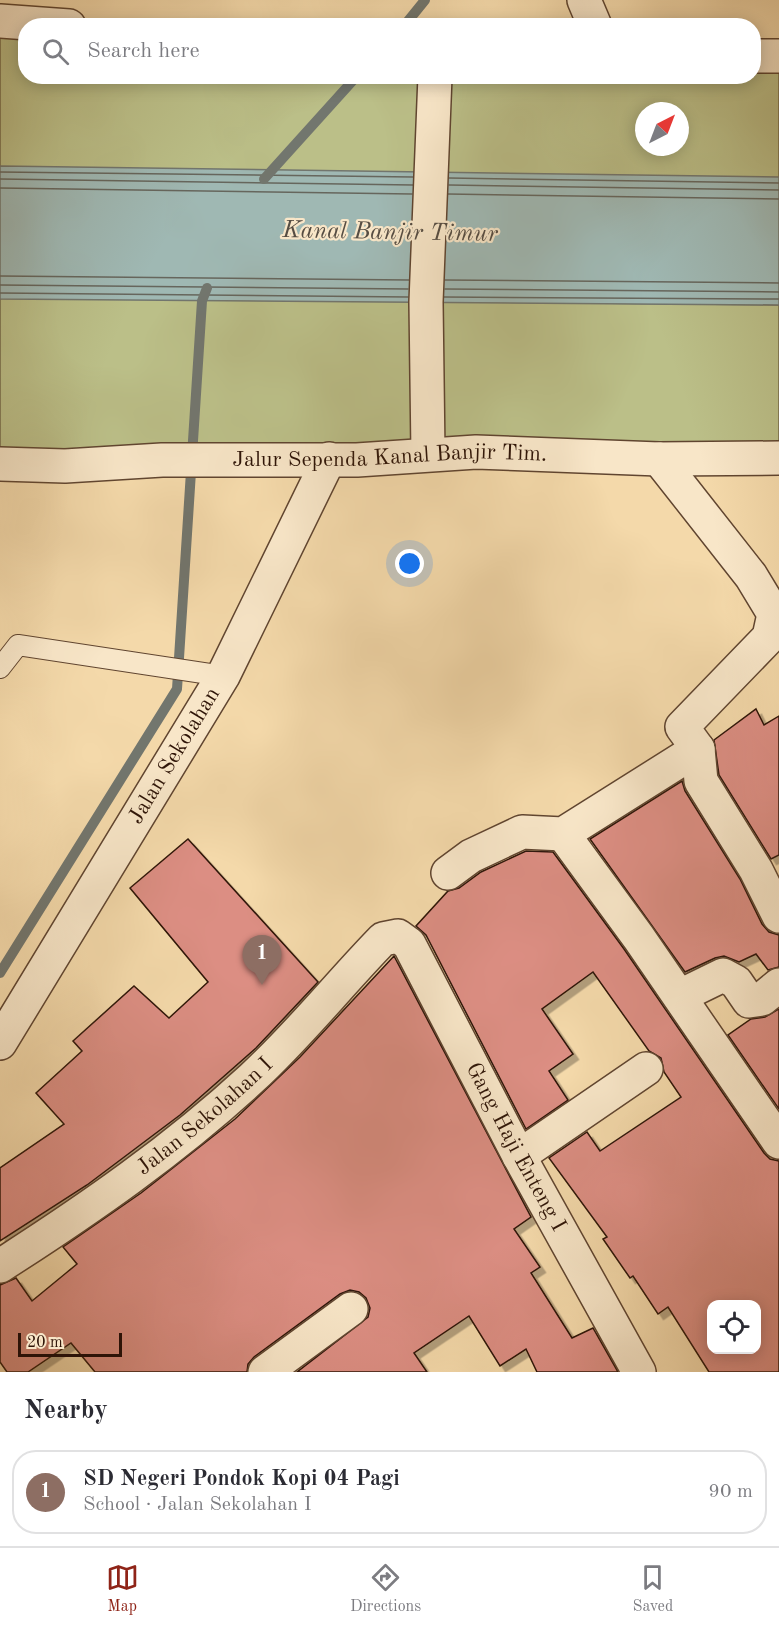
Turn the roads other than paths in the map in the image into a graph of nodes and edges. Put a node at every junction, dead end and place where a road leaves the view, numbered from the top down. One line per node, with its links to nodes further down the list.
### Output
1 (584, 0): 2 (street)
2 (591, 18)
3 (0, 21): 4 (street)
4 (18, 22)
5 (761, 56): 6 (street)
6 (779, 56)
7 (435, 84): 8 (street)
8 (428, 454): 10 (street, Jalur Sependa Kanal Banjir Tim.); 11 (street, Jalur Sependa Kanal Banjir Tim.)
9 (779, 458): 11 (street, Jalur Sependa Kanal Banjir Tim.)
10 (329, 459): 12 (street, Jalur Sependa Kanal Banjir Tim.); 14 (street, Jalan Sekolahan)
11 (659, 459): 15 (street)
12 (0, 464)
13 (0, 668): 14 (lane)
14 (207, 674): 22 (street, Jalan Sekolahan)
15 (698, 749): 16 (street); 18 (street)
16 (563, 834): 17 (street); 21 (street)
17 (448, 873)
18 (779, 916)
19 (383, 939): 25 (street, Gang Haji Enteng I); 26 (street, Jalan Sekolahan I)
20 (779, 985): 21 (street)
21 (680, 996): 24 (street)
22 (0, 1043)
23 (646, 1069): 25 (street)
24 (779, 1142)
25 (519, 1156): 29 (street, Gang Haji Enteng I)
26 (0, 1266)
27 (351, 1309): 28 (street)
28 (265, 1372)
29 (639, 1372)

